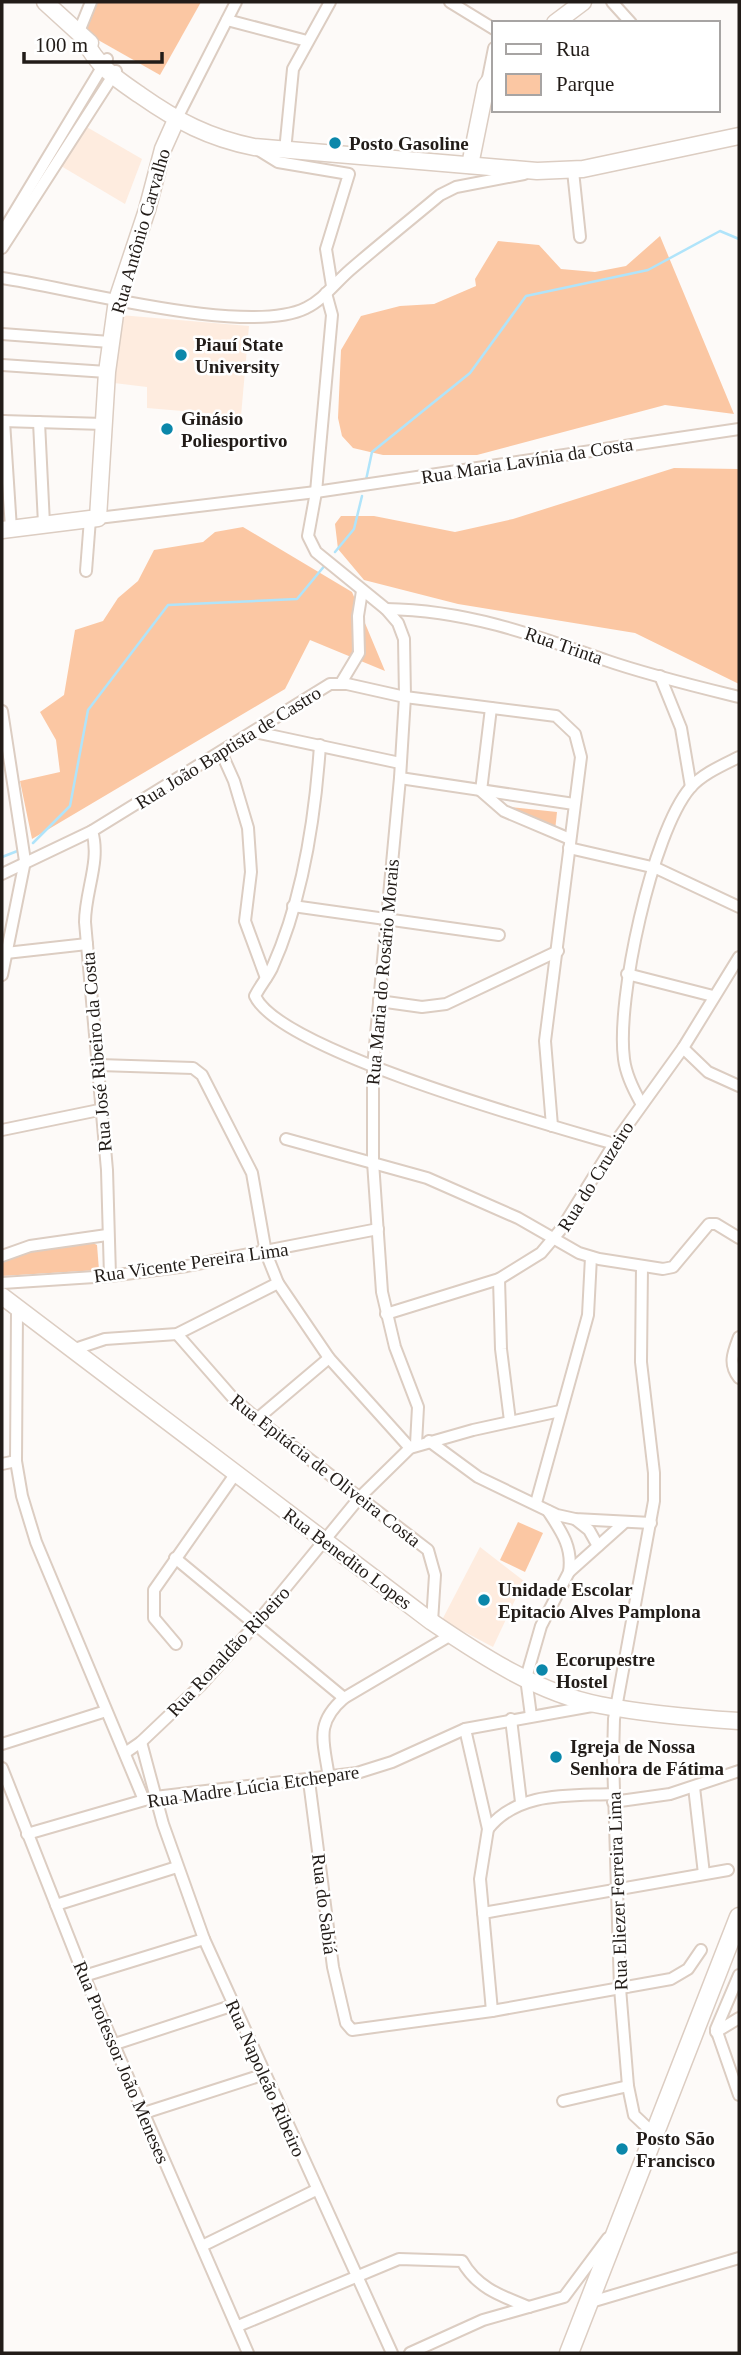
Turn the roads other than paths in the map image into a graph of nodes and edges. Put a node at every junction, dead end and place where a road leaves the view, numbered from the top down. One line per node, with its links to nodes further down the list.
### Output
1 (45, 2): 12 (main road)
2 (91, 2): 12 (street)
3 (236, 2): 8 (street, Rua Antônio Carvalho)
4 (330, 2): 13 (street)
5 (450, 2): 11 (street)
6 (583, 2): 9 (main road)
7 (612, 2): 10 (street)
8 (227, 20): 13 (street); 16 (street, Rua Antônio Carvalho)
9 (558, 21)
10 (629, 21)
11 (492, 28)
12 (80, 36): 14 (main road)
13 (307, 41): 19 (street)
14 (109, 67): 16 (main road); 23 (street)
15 (490, 81): 20 (main road)
16 (176, 120): 18 (main road); 29 (main road, Rua Antônio Carvalho)
17 (739, 136): 21 (main road)
18 (254, 147): 19 (main road); 28 (street)
19 (285, 151): 20 (main road)
20 (470, 165): 22 (main road)
21 (573, 170): 22 (main road); 25 (street)
22 (537, 171): 28 (street)
23 (44, 174): 24 (street); 26 (street)
24 (2, 233)
25 (580, 237)
26 (2, 248)
27 (2, 278): 29 (street)
28 (329, 289): 29 (street); 38 (street)
29 (117, 300): 31 (main road, Rua Antônio Carvalho)
30 (2, 334): 31 (street)
31 (110, 342): 33 (main road, Rua Antônio Carvalho)
32 (2, 365): 33 (street)
33 (107, 372): 36 (main road, Rua Antônio Carvalho)
34 (3, 421): 35 (street); 41 (street)
35 (39, 422): 36 (street); 40 (street)
36 (104, 425): 39 (main road, Rua Antônio Carvalho)
37 (739, 429): 38 (street, Rua Maria Lavínia da Costa)
38 (316, 492): 39 (street, Rua Maria Lavínia da Costa); 43 (street, Rua Maria do Rosário Morais)
39 (94, 518): 40 (main road); 42 (street, Rua Antônio Carvalho)
40 (44, 524): 41 (main road)
41 (6, 530)
42 (86, 571)
43 (362, 591): 44 (street, Rua Maria do Rosário Morais); 46 (street)
44 (386, 609): 45 (street, Rua Trinta); 48 (street, Rua Maria do Rosário Morais)
45 (660, 676): 47 (street, Rua Trinta); 57 (street)
46 (341, 683): 48 (street, Rua João Baptista de Castro); 51 (street, Rua João Baptista de Castro)
47 (739, 696)
48 (405, 697): 49 (street, Rua João Baptista de Castro); 55 (street, Rua Maria do Rosário Morais)
49 (491, 708): 58 (street); 59 (street, Rua João Baptista de Castro)
50 (2, 711): 62 (street)
51 (255, 732): 52 (street); 53 (street, Rua João Baptista de Castro)
52 (320, 746): 55 (street); 65 (street)
53 (221, 752): 60 (street, Rua João Baptista de Castro); 75 (street)
54 (739, 757): 57 (street)
55 (400, 763): 56 (street, Rua Maria do Rosário Morais)
56 (400, 778): 58 (street); 67 (street, Rua Maria do Rosário Morais)
57 (691, 786): 63 (street)
58 (481, 791): 59 (street); 61 (street)
59 (575, 804): 61 (street)
60 (92, 831): 62 (street, Rua João Baptista de Castro); 69 (street, Rua José Ribeiro da Costa)
61 (570, 844): 63 (street); 70 (street)
62 (25, 861): 64 (street, Rua João Baptista de Castro); 71 (street)
63 (656, 868): 66 (street); 73 (street)
64 (2, 874)
65 (293, 906): 67 (street); 75 (street)
66 (739, 907)
67 (385, 919): 68 (street); 77 (street, Rua Maria do Rosário Morais)
68 (499, 935)
69 (87, 944): 71 (street); 79 (street, Rua José Ribeiro da Costa)
70 (558, 951): 77 (street); 84 (street)
71 (6, 953): 74 (street)
72 (739, 957): 76 (street, Rua do Cruzeiro)
73 (627, 974): 76 (street); 82 (street)
74 (2, 975)
75 (266, 978): 80 (street)
76 (713, 996): 78 (street, Rua do Cruzeiro)
77 (379, 1001): 80 (street, Rua Maria do Rosário Morais)
78 (683, 1048): 81 (street); 82 (street, Rua do Cruzeiro)
79 (99, 1065): 83 (street, Rua José Ribeiro da Costa); 93 (street)
80 (373, 1067): 84 (street); 88 (street, Rua Maria do Rosário Morais)
81 (739, 1086)
82 (641, 1103): 87 (street, Rua do Cruzeiro)
83 (99, 1110): 85 (street); 90 (street, Rua José Ribeiro da Costa)
84 (552, 1126): 87 (street)
85 (2, 1130)
86 (286, 1139): 88 (street)
87 (614, 1144): 92 (street, Rua do Cruzeiro)
88 (373, 1163): 89 (street, Rua Maria do Rosário Morais); 92 (street)
89 (378, 1229): 93 (street, Rua Vicente Pereira Lima); 103 (street, Rua Maria do Rosário Morais)
90 (107, 1235): 94 (street); 97 (street, Rua José Ribeiro da Costa)
91 (739, 1238): 96 (street)
92 (554, 1239): 95 (street); 98 (street, Rua do Cruzeiro)
93 (266, 1253): 97 (street, Rua Vicente Pereira Lima); 100 (street)
94 (2, 1256)
95 (591, 1257): 96 (street); 109 (street)
96 (642, 1266): 122 (street, Rua Eliezer Ferreira Lima)
97 (110, 1276): 99 (street, Rua Vicente Pereira Lima)
98 (499, 1279): 103 (street, Rua do Cruzeiro); 111 (street)
99 (2, 1283)
100 (278, 1283): 104 (street); 107 (street)
101 (2, 1296): 102 (main road, Rua Benedito Lopes)
102 (17, 1309): 106 (main road, Rua Benedito Lopes); 114 (street, Rua Napoleão Ribeiro)
103 (386, 1314): 113 (street, Rua Maria do Rosário Morais)
104 (177, 1334): 106 (street); 110 (street, Rua Epitácia de Oliveira Costa)
105 (739, 1337): 108 (street)
106 (72, 1350): 116 (main road, Rua Benedito Lopes)
107 (330, 1358): 110 (street); 113 (street)
108 (739, 1378)
109 (560, 1411): 111 (street); 118 (street)
110 (257, 1419): 117 (street, Rua Epitácia de Oliveira Costa)
111 (510, 1421): 112 (street)
112 (429, 1441): 113 (street); 118 (street)
113 (413, 1446): 117 (street, Rua Ronaldão Ribeiro)
114 (16, 1461): 115 (street); 135 (street, Rua Napoleão Ribeiro)
115 (2, 1464)
116 (236, 1473): 123 (main road, Rua Benedito Lopes); 125 (street)
117 (360, 1497): 123 (street, Rua Ronaldão Ribeiro); 127 (street, Rua Epitácia de Oliveira Costa)
118 (536, 1503): 119 (street)
119 (548, 1511): 120 (street); 126 (street)
120 (575, 1520): 121 (street); 124 (street)
121 (625, 1522): 122 (street); 124 (street)
122 (651, 1523): 134 (street, Rua Eliezer Ferreira Lima)
123 (325, 1542): 127 (main road, Rua Benedito Lopes); 128 (street, Rua Ronaldão Ribeiro)
124 (598, 1546): 126 (street)
125 (175, 1558): 128 (street); 130 (street)
126 (569, 1572): 131 (street)
127 (432, 1622): 129 (main road, Rua Benedito Lopes)
128 (255, 1625): 132 (street); 140 (street, Rua Ronaldão Ribeiro)
129 (452, 1635): 131 (main road, Rua Benedito Lopes); 132 (street)
130 (176, 1644)
131 (526, 1678): 133 (main road, Rua Benedito Lopes); 136 (street)
132 (344, 1698): 145 (street)
133 (598, 1705): 134 (main road, Rua Benedito Lopes); 136 (street, Rua Madre Lúcia Etchepare)
134 (617, 1707): 138 (main road, Rua Benedito Lopes); 149 (street, Rua Eliezer Ferreira Lima)
135 (106, 1711): 141 (street); 142 (street, Rua Napoleão Ribeiro)
136 (531, 1716): 137 (street, Rua Madre Lúcia Etchepare)
137 (511, 1719): 139 (street, Rua Madre Lúcia Etchepare); 150 (street)
138 (739, 1721)
139 (464, 1729): 145 (street, Rua Madre Lúcia Etchepare); 151 (street)
140 (141, 1742): 142 (street, Rua Ronaldão Ribeiro); 148 (street)
141 (2, 1744)
142 (125, 1753): 148 (street, Rua Napoleão Ribeiro)
143 (2, 1768): 152 (street, Rua Professor João Meneses)
144 (739, 1771): 147 (street)
145 (329, 1778): 146 (street, Rua Madre Lúcia Etchepare)
146 (309, 1780): 148 (street, Rua Madre Lúcia Etchepare); 167 (street, Rua do Sabiá)
147 (694, 1787): 149 (street); 155 (street)
148 (149, 1798): 152 (street, Rua Madre Lúcia Etchepare); 153 (street, Rua Napoleão Ribeiro)
149 (613, 1798): 150 (street); 156 (street, Rua Eliezer Ferreira Lima)
150 (521, 1802): 151 (street)
151 (488, 1829): 158 (street)
152 (27, 1834): 157 (street, Rua Professor João Meneses)
153 (177, 1867): 157 (street); 160 (street, Rua Napoleão Ribeiro)
154 (728, 1870): 155 (street)
155 (704, 1874): 156 (street)
156 (618, 1891): 158 (street); 165 (street, Rua Eliezer Ferreira Lima)
157 (56, 1905): 164 (street, Rua Professor João Meneses)
158 (483, 1913): 167 (street)
159 (739, 1917): 162 (main road)
160 (204, 1939): 164 (street); 166 (street, Rua Napoleão Ribeiro)
161 (701, 1950): 165 (street)
162 (733, 1954): 176 (main road)
163 (739, 1975): 169 (street)
164 (84, 1976): 170 (street, Rua Professor João Meneses)
165 (620, 1988): 167 (street); 172 (street, Rua Eliezer Ferreira Lima)
166 (234, 2005): 170 (street); 171 (street, Rua Napoleão Ribeiro)
167 (492, 2011)
168 (739, 2018): 169 (street)
169 (716, 2032): 173 (street)
170 (115, 2044): 175 (street, Rua Professor João Meneses)
171 (265, 2074): 175 (street); 177 (street, Rua Napoleão Ribeiro)
172 (628, 2086): 174 (street); 176 (street, Rua Eliezer Ferreira Lima)
173 (739, 2095)
174 (563, 2101)
175 (145, 2113): 179 (street, Rua Professor João Meneses)
176 (653, 2133): 178 (main road)
177 (316, 2190): 179 (street); 181 (street, Rua Napoleão Ribeiro)
178 (622, 2219): 182 (main road); 183 (street)
179 (202, 2246): 184 (street, Rua Professor João Meneses)
180 (739, 2258): 182 (street)
181 (355, 2276): 183 (street); 184 (street); 186 (street, Rua Napoleão Ribeiro)
182 (591, 2302): 188 (main road)
183 (529, 2307): 187 (street)
184 (238, 2326): 185 (street, Rua Professor João Meneses)
185 (248, 2353)
186 (392, 2353)
187 (410, 2353)
188 (569, 2353)

